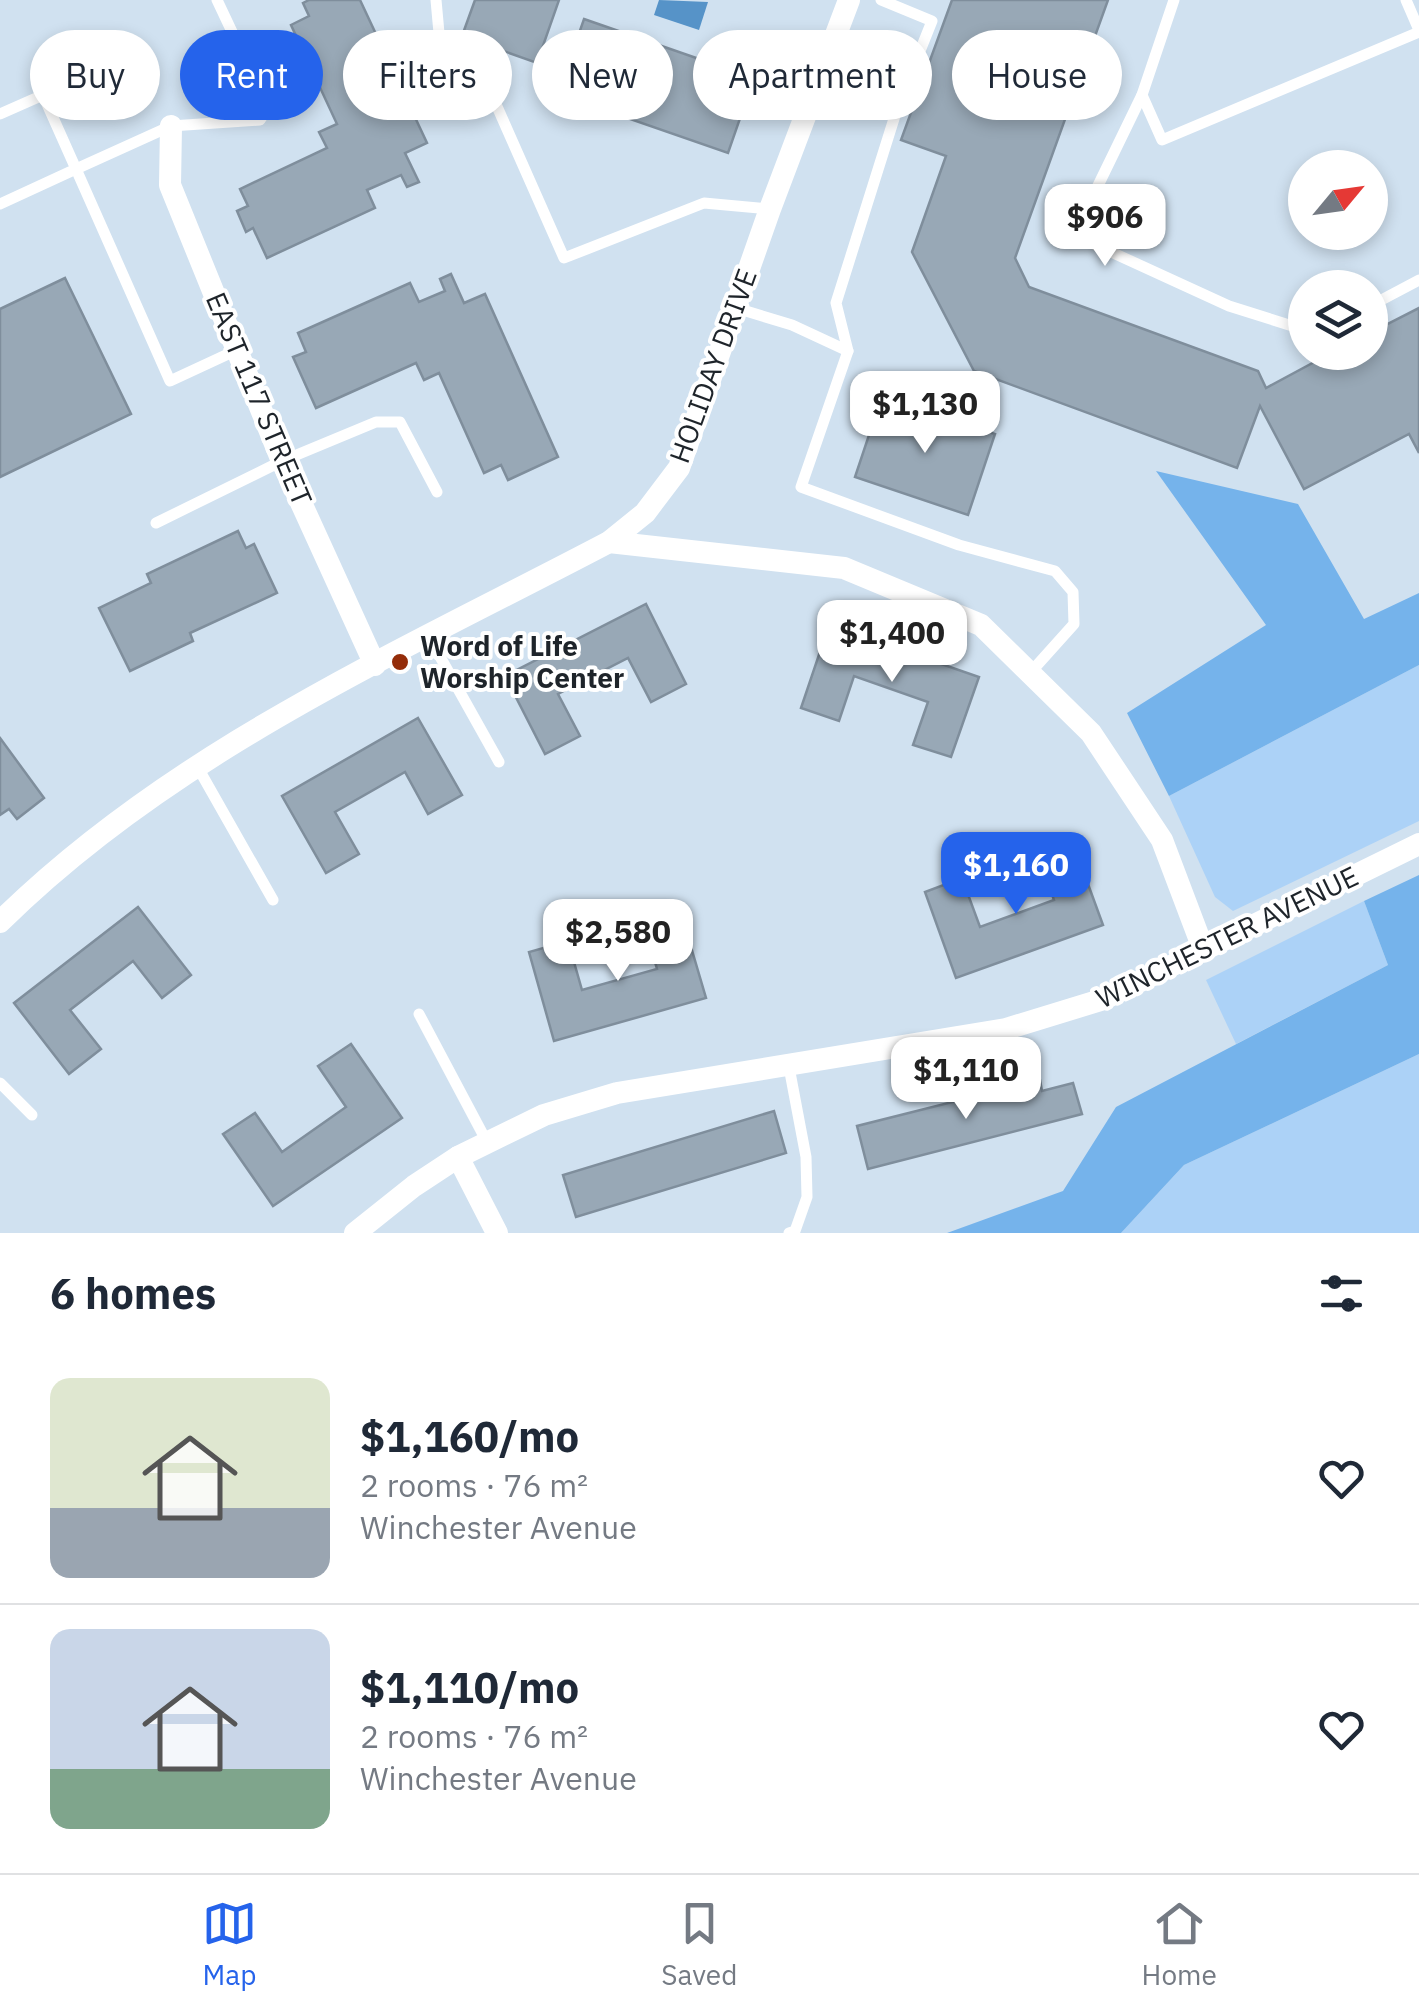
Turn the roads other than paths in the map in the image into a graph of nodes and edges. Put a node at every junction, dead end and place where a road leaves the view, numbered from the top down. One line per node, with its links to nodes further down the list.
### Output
1 (216, 0): 10 (lane)
2 (436, 0): 13 (lane)
3 (849, 0): 13 (street, HOLIDAY DRIVE)
4 (881, 0): 19 (lane)
5 (1174, 0): 8 (lane)
6 (1406, 0): 7 (lane)
7 (1419, 31): 8 (lane)
8 (1142, 95): 17 (lane)
9 (0, 114): 11 (lane)
10 (171, 126): 11 (lane); 18 (street, EAST 117 STREET)
11 (76, 169): 12 (lane); 18 (lane)
12 (0, 204)
13 (770, 210): 16 (street, HOLIDAY DRIVE)
14 (1419, 280): 15 (lane)
15 (1388, 296)
16 (736, 308): 19 (lane); 23 (street, HOLIDAY DRIVE)
17 (1288, 325)
18 (239, 349): 20 (street, EAST 117 STREET)
19 (848, 351): 26 (lane)
20 (282, 460): 21 (lane); 22 (lane); 25 (street, EAST 117 STREET)
21 (437, 492)
22 (156, 523)
23 (609, 542): 24 (street, HOLIDAY DRIVE); 26 (street)
24 (429, 637): 25 (street, HOLIDAY DRIVE); 27 (lane)
25 (376, 665): 28 (street, HOLIDAY DRIVE)
26 (1030, 673): 32 (street)
27 (499, 762)
28 (197, 766): 30 (lane); 31 (street, HOLIDAY DRIVE)
29 (1419, 844): 32 (street, WINCHESTER AVENUE)
30 (274, 900)
31 (2, 916)
32 (1204, 951): 34 (street, WINCHESTER AVENUE)
33 (418, 1014): 37 (lane)
34 (789, 1067): 37 (street, WINCHESTER AVENUE); 41 (lane)
35 (0, 1084): 36 (lane)
36 (32, 1115)
37 (487, 1142): 38 (street, WINCHESTER AVENUE)
38 (458, 1157): 39 (street, WINCHESTER AVENUE); 40 (street)
39 (355, 1233)
40 (497, 1233)
41 (789, 1233)

